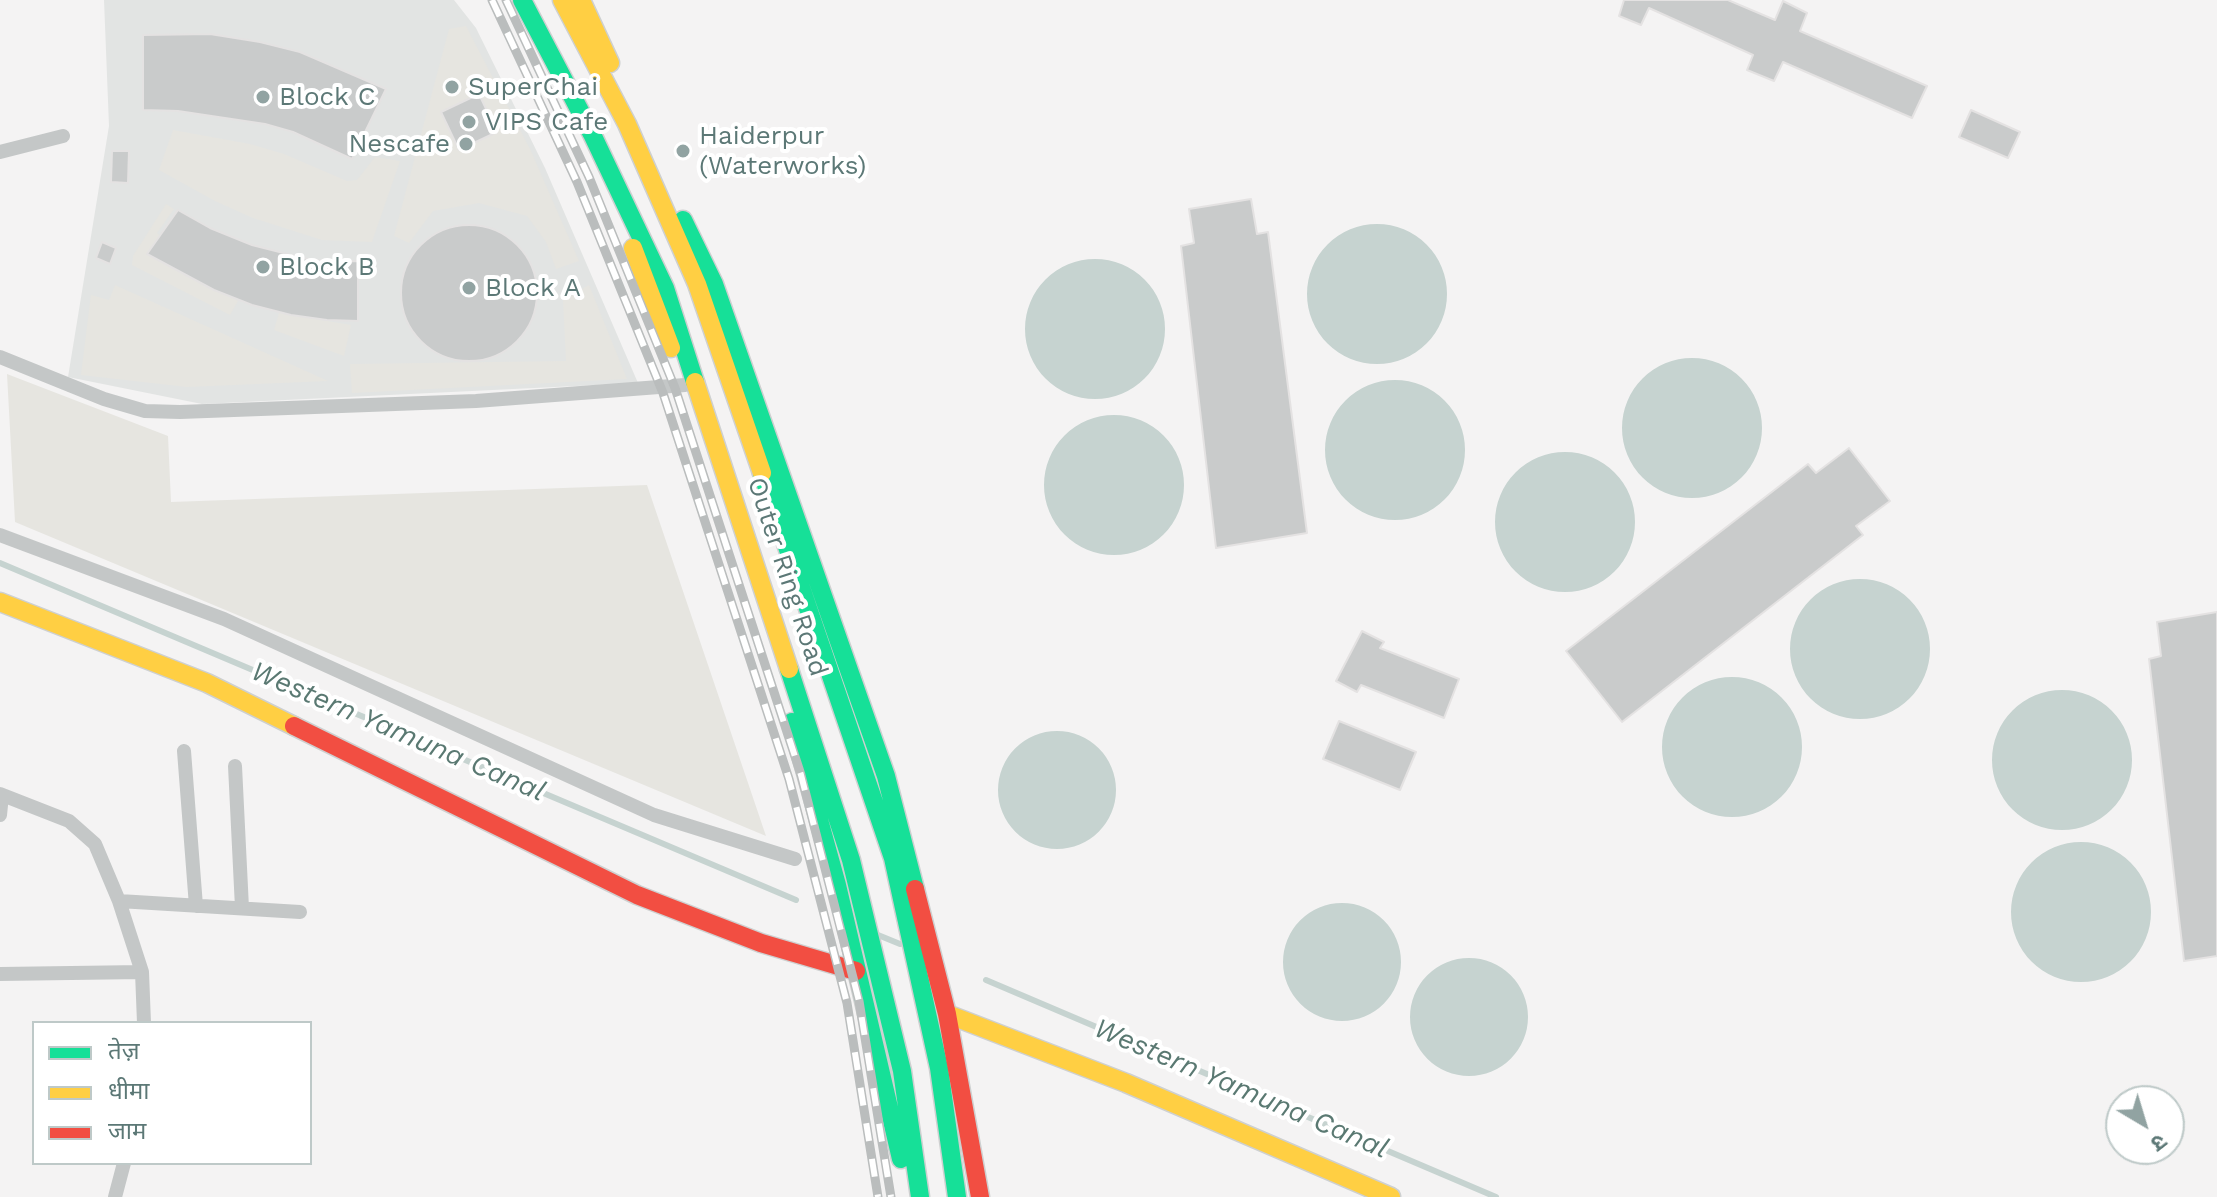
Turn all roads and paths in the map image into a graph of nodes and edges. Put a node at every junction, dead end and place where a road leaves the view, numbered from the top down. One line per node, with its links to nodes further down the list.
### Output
1 (513, 0): 8 (main road, Outer Ring Road)
2 (522, 0): 28 (main road, Outer Ring Road)
3 (562, 0): 29 (main road, Outer Ring Road)
4 (581, 0): 23 (main road, Outer Ring Road)
5 (63, 136): 6 (street)
6 (0, 152)
7 (0, 357): 8 (street)
8 (685, 385): 20 (main road, Outer Ring Road)
9 (0, 535): 15 (street)
10 (0, 602): 20 (main road)
11 (184, 751): 17 (street)
12 (235, 766): 18 (street)
13 (1, 795): 14 (street); 16 (street)
14 (0, 815)
15 (795, 859)
16 (119, 901): 17 (street); 21 (street)
17 (196, 906): 18 (street)
18 (242, 908): 19 (street)
19 (300, 912)
20 (856, 971): 27 (main road, Outer Ring Road)
21 (142, 972): 22 (street); 24 (street)
22 (0, 974)
23 (947, 1014): 30 (main road, Outer Ring Road); 31 (main road)
24 (144, 1021)
25 (123, 1165): 26 (street)
26 (115, 1197)
27 (908, 1197)
28 (920, 1197)
29 (957, 1197)
30 (980, 1197)
31 (1391, 1197)

